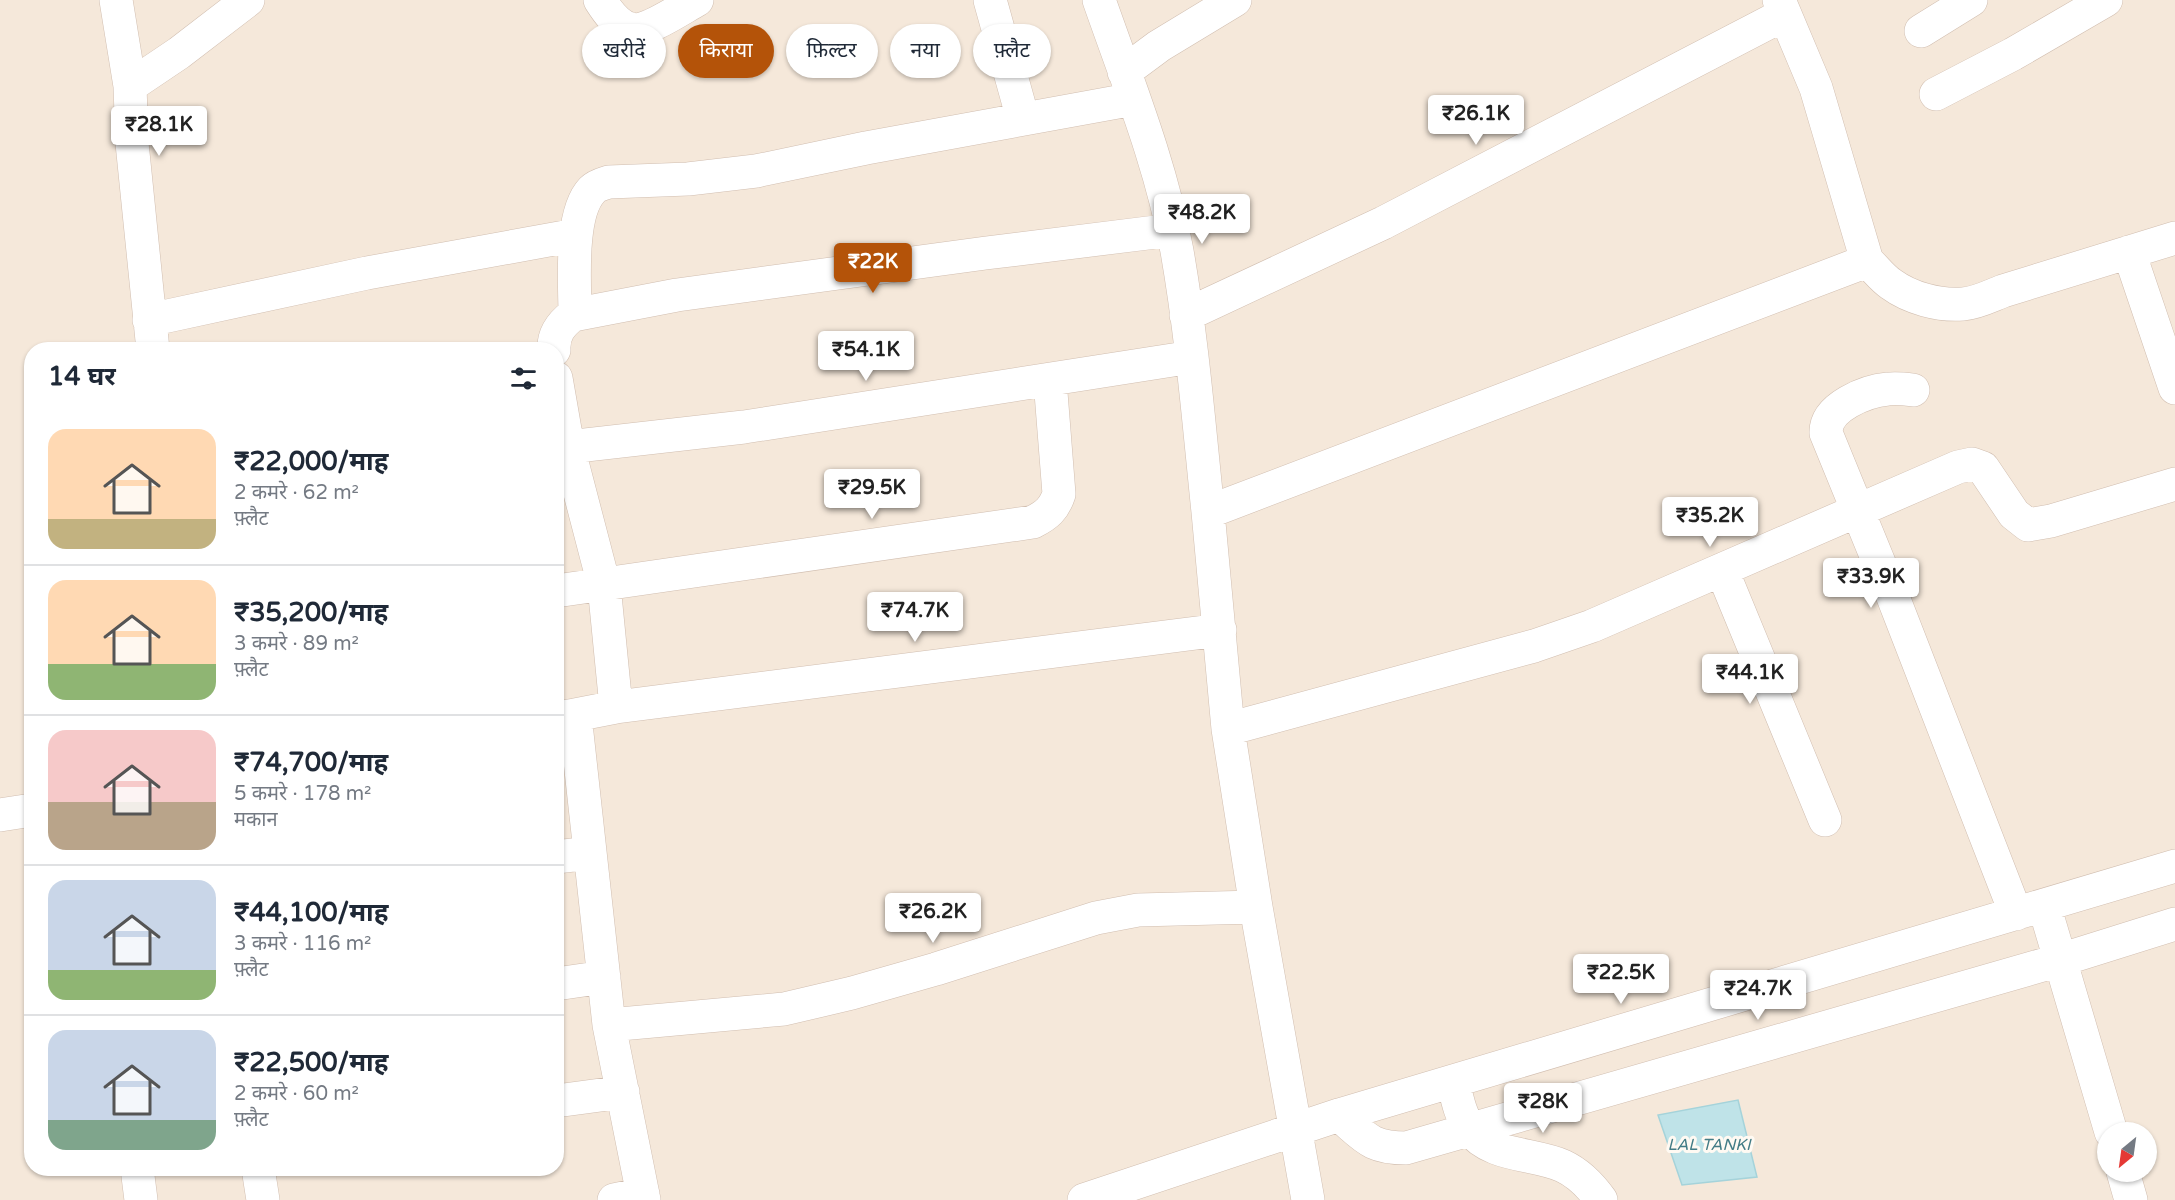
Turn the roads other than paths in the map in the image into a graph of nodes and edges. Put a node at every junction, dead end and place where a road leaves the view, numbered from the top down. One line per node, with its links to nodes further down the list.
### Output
1 (116, 0): 13 (street)
2 (248, 0): 13 (street)
3 (600, 0): 4 (street)
4 (696, 0)
5 (990, 0): 15 (street)
6 (1099, 0): 12 (street)
7 (1235, 0): 12 (street)
8 (1971, 0): 11 (street)
9 (2106, 0): 14 (street)
10 (1782, 7): 20 (street); 22 (street)
11 (1921, 31)
12 (1129, 85): 15 (street); 16 (street)
13 (130, 86): 23 (street)
14 (1936, 94)
15 (1023, 119): 17 (street)
16 (1172, 230): 21 (street); 22 (street)
17 (576, 235): 21 (street); 23 (street)
18 (2175, 238): 19 (street)
19 (2129, 252): 20 (street); 27 (street)
20 (1867, 261): 33 (street)
21 (575, 315): 24 (street)
22 (1186, 315): 25 (street)
23 (151, 334)
24 (555, 342)
25 (1192, 357): 26 (street); 33 (street)
26 (1050, 380): 29 (street); 35 (street)
27 (2175, 388)
28 (1913, 390): 32 (street)
29 (564, 448)
30 (564, 455): 35 (street)
31 (2175, 484): 32 (street)
32 (1858, 511): 34 (street); 48 (street)
33 (1208, 512): 37 (street)
34 (1722, 570): 40 (street); 43 (street)
35 (604, 585): 36 (street); 38 (street)
36 (564, 590)
37 (1220, 630): 38 (street); 40 (street)
38 (616, 707): 39 (street)
39 (566, 717): 44 (street)
40 (1228, 729): 47 (street)
41 (24, 811): 42 (street)
42 (0, 815)
43 (1825, 820)
44 (590, 853): 45 (street); 51 (street)
45 (564, 856)
46 (2175, 866): 48 (street)
47 (1256, 907): 53 (street); 59 (street)
48 (2030, 910): 50 (street); 54 (street)
49 (2175, 924): 50 (street)
50 (2060, 960): 58 (street); 60 (street)
51 (604, 977): 52 (street); 53 (street)
52 (564, 983)
53 (609, 1025): 55 (street)
54 (1453, 1081): 57 (street); 60 (street)
55 (623, 1092): 56 (street); 64 (street)
56 (564, 1100)
57 (1339, 1115): 59 (street); 60 (street)
58 (2108, 1122)
59 (1295, 1128): 67 (street); 68 (street)
60 (1471, 1131): 69 (street)
61 (138, 1176): 65 (street)
62 (259, 1176): 66 (street)
63 (2126, 1182): 70 (street)
64 (633, 1198)
65 (141, 1200)
66 (263, 1200)
67 (1084, 1200)
68 (1308, 1200)
69 (1601, 1200)
70 (2131, 1200)

